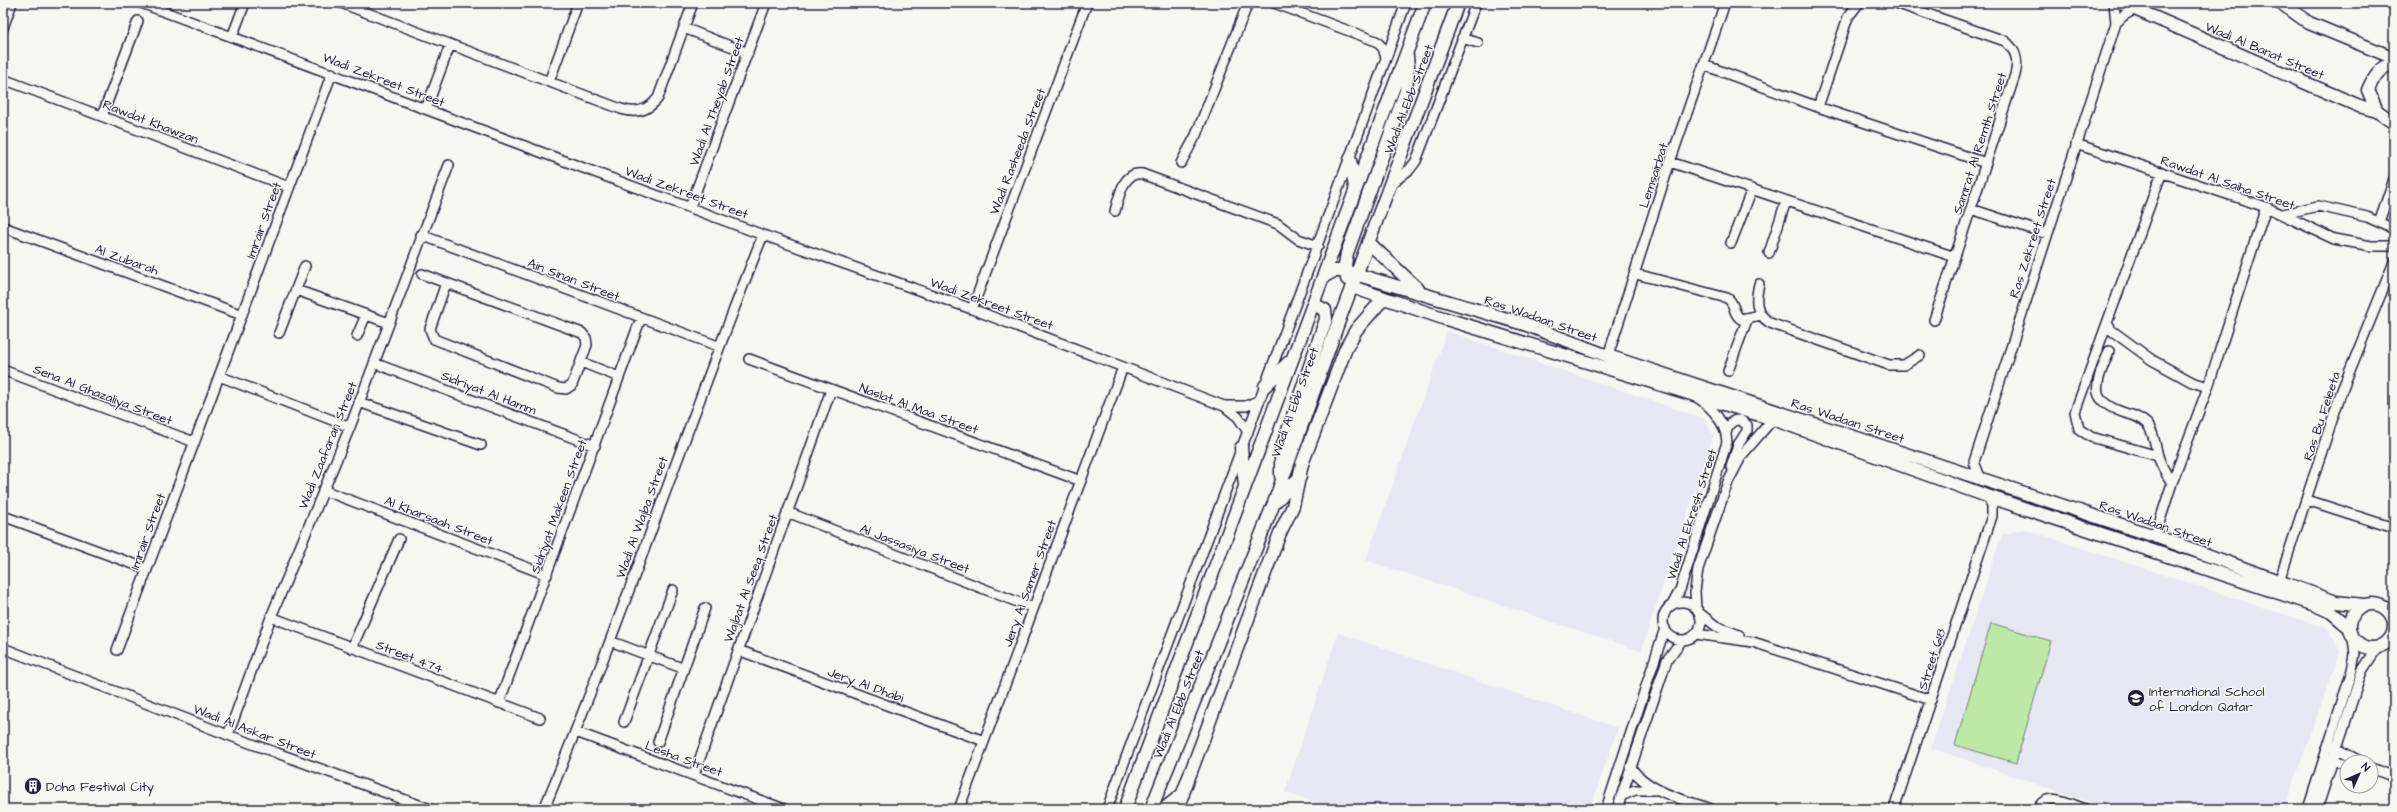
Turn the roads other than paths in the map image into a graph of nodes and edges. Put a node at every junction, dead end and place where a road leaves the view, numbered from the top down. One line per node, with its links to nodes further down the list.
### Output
1 (12, 3): 24 (street)
2 (141, 3): 27 (street, Wadi Zekreet Street)
3 (245, 3): 27 (street)
4 (341, 3): 31 (street)
5 (578, 3): 40 (street)
6 (693, 3): 25 (street)
7 (766, 3): 32 (street, Wadi Al Theyab Street)
8 (1087, 3): 89 (street, Wadi Rasheeda Street)
9 (1248, 3): 49 (street)
10 (1274, 3): 29 (street)
11 (1406, 3): 26 (street)
12 (1425, 3): 33 (street, Wadi Al Ebb Street)
13 (1458, 3): 54 (street, Wadi Al Ebb Street)
14 (1476, 3): 28 (street)
15 (1725, 3): 37 (street, Lemsairbat)
16 (1859, 3): 41 (street)
17 (1896, 3): 50 (street, Samrat Al Remth Street)
18 (2114, 3): 23 (street, Ras Zekreet Street)
19 (2121, 3): 21 (street, Wadi Al Banat Street)
20 (2281, 3): 35 (street)
21 (2135, 9): 23 (street); 43 (street, Wadi Al Banat Street)
22 (138, 21): 44 (street)
23 (2116, 22): 46 (street, Ras Zekreet Street)
24 (3, 28)
25 (684, 28): 32 (street); 40 (street)
26 (1395, 32): 29 (street); 34 (street)
27 (232, 37): 38 (street, Wadi Zekreet Street)
28 (1462, 38): 30 (street); 54 (street)
29 (1376, 40): 34 (street)
30 (1478, 43)
31 (450, 45): 40 (street); 42 (street)
32 (748, 53): 59 (street, Wadi Al Theyab Street)
33 (1406, 54): 56 (street, Wadi Al Ebb Street); 78 (street)
34 (1386, 58): 47 (street)
35 (2394, 58)
36 (2394, 63): 43 (street)
37 (1704, 65): 41 (street); 48 (street, Lemsairbat)
38 (332, 74): 42 (street, Wadi Zekreet Street); 55 (street, Imrair Street)
39 (3, 79): 44 (street, Rawdat Khawzan)
40 (549, 82)
41 (1818, 107): 50 (street)
42 (426, 109): 59 (street, Wadi Zekreet Street)
43 (2377, 111): 45 (street, Wadi Al Banat Street)
44 (102, 116): 55 (street, Rawdat Khawzan)
45 (2394, 123)
46 (2076, 144): 52 (street, Rawdat Al Saiha Street); 68 (street, Ras Zekreet Street)
47 (1350, 160): 56 (street); 72 (street)
48 (1670, 162): 57 (street); 80 (street, Lemsairbat)
49 (1181, 163)
50 (1986, 164): 61 (street, Samrat Al Remth Street)
51 (449, 165): 69 (street, Wadi Zaafaran Street)
52 (2162, 172): 60 (street, Rawdat Al Saiha Street); 97 (street)
53 (2394, 179): 64 (street)
54 (1391, 184): 70 (street, Wadi Al Ebb Street)
55 (289, 187): 90 (street, Imrair Street)
56 (1356, 187): 81 (street, Wadi Al Ebb Street)
57 (1752, 189): 58 (street); 71 (street)
58 (1786, 201): 74 (street); 75 (street)
59 (690, 207): 67 (street, Wadi Zekreet Street)
60 (2266, 207): 63 (street, Rawdat Al Saiha Street); 116 (street)
61 (1971, 209): 68 (street); 75 (street, Samrat Al Remth Street)
62 (1114, 211): 72 (street)
63 (2283, 214): 64 (street); 73 (street, Rawdat Al Saiha Street)
64 (2379, 222): 66 (street)
65 (3, 227): 90 (street, Al Zubarah)
66 (2394, 229)
67 (763, 234): 89 (street, Wadi Zekreet Street); 101 (street, Wadi Al Wajba Street)
68 (2047, 234): 131 (street, Ras Zekreet Street)
69 (421, 235): 93 (street, Ain Sinan Street); 96 (street, Wadi Zaafaran Street)
70 (1368, 242): 78 (street, Wadi Al Ebb Street); 86 (street)
71 (1731, 243)
72 (1318, 246): 115 (street)
73 (2394, 246)
74 (1769, 253)
75 (1955, 257): 95 (street, Samrat Al Remth Street)
76 (2394, 262): 142 (street, Ras Bu Feleeta)
77 (305, 266): 85 (street)
78 (1351, 272): 81 (street, Ras Wadaan Street); 84 (street); 86 (street, Ras Wadaan Street)
79 (422, 274): 82 (street)
80 (1636, 274): 94 (street); 104 (street, Lemsairbat)
81 (1323, 277): 88 (street, Wadi Al Ebb Street)
82 (446, 283): 108 (street); 108 (street)
83 (1758, 284): 92 (street)
84 (1352, 287): 87 (street, Ras Wadaan Street); 98 (street, Wadi Al Ebb Street)
85 (296, 290): 91 (street); 99 (street)
86 (1423, 294): 104 (street, Ras Wadaan Street)
87 (1384, 298): 105 (street); 118 (street, Ras Wadaan Street)
88 (1313, 304): 107 (street, Wadi Al Ebb Street); 134 (street)
89 (972, 309): 110 (street, Wadi Zekreet Street)
90 (242, 315): 113 (street, Imrair Street)
91 (366, 315): 96 (street); 100 (street)
92 (1761, 315): 94 (street); 103 (street)
93 (641, 318): 101 (street, Ain Sinan Street); 114 (street, Sidriyat Makeen Street)
94 (1748, 320): 112 (street)
95 (1934, 320)
96 (388, 323): 109 (street, Wadi Zaafaran Street)
97 (2107, 323): 116 (street); 130 (street)
98 (1337, 326): 105 (street); 134 (street, Wadi Al Ebb Street)
99 (279, 333)
100 (357, 336)
101 (718, 346): 166 (street, Wadi Al Wajba Street)
102 (2109, 351): 130 (street)
103 (1920, 355)
104 (1608, 356): 132 (street, Ras Wadaan Street)
105 (1342, 358): 133 (street)
106 (749, 359): 117 (street, Naslat Al Maa Street)
107 (1293, 359): 115 (street); 139 (street, Wadi Al Ebb Street)
108 (581, 362): 114 (street)
109 (374, 363): 120 (street, Wadi Zaafaran Street); 128 (street, Sidriyat Al Hamm)
110 (1124, 367): 121 (street, Wadi Zekreet Street); 136 (street, Jery Al Samer Street)
111 (3, 370): 126 (street, Sena Al Ghazaliya Street)
112 (1728, 371)
113 (219, 376): 123 (street); 126 (street, Imrair Street)
114 (619, 377): 128 (street, Sidriyat Makeen Street)
115 (1265, 386): 119 (street)
116 (2208, 387): 138 (street)
117 (831, 390): 136 (street, Naslat Al Maa Street); 145 (street, Wajbat Al Seeq Street)
118 (1692, 394): 122 (street, Ras Wadaan Street); 125 (street, Wadi Al Ekresh Street)
119 (1260, 400): 121 (street, Wadi Zekreet Street); 124 (street)
120 (359, 402): 123 (street, Wadi Zaafaran Street); 127 (street)
121 (1224, 406): 124 (street, Wadi Zekreet Street)
122 (1773, 420): 137 (street, Wadi Al Ekresh Street); 141 (street, Ras Wadaan Street)
123 (350, 426): 140 (street, Wadi Zaafaran Street)
124 (1248, 432): 129 (street)
125 (1726, 434): 137 (street); 155 (street, Wadi Al Ekresh Street)
126 (194, 442): 151 (street, Imrair Street)
127 (481, 445)
128 (595, 446): 152 (street, Sidriyat Makeen Street)
129 (1241, 448): 139 (street); 200 (street)
130 (2158, 456): 138 (street)
131 (1974, 462): 132 (street); 135 (street)
132 (1959, 472): 135 (street, Ras Wadaan Street)
133 (1300, 478): 143 (street); 194 (street)
134 (1281, 479): 143 (street, Wadi Al Ebb Street)
135 (1981, 479): 149 (street, Ras Wadaan Street)
136 (1081, 481): 158 (street, Jery Al Samer Street)
137 (1728, 482): 159 (street, Wadi Al Ekresh Street)
138 (2172, 482): 149 (street)
139 (1245, 488): 201 (street, Wadi Al Ebb Street)
140 (323, 490): 152 (street, Al Kharsaah Street); 161 (street, Wadi Zaafaran Street)
141 (1987, 496): 144 (street, Ras Wadaan Street); 147 (street)
142 (2307, 500): 148 (street); 153 (street, Ras Bu Feleeta)
143 (1274, 503): 202 (street, Wadi Al Ebb Street)
144 (2008, 503): 147 (street); 164 (street, Ras Wadaan Street)
145 (787, 512): 158 (street, Al Jassasiya Street); 172 (street, Wajbat Al Seeq Street)
146 (3, 516): 151 (street)
147 (1992, 516): 177 (street, Street 618)
148 (2394, 528)
149 (2155, 536): 153 (street, Ras Wadaan Street)
150 (399, 539): 170 (street)
151 (147, 569): 171 (street, Imrair Street)
152 (547, 575): 178 (street, Sidriyat Makeen Street)
153 (2279, 582): 156 (street, Ras Wadaan Street)
154 (673, 590): 174 (street)
155 (1672, 605): 159 (street); 162 (street)
156 (2364, 606): 160 (street); 164 (street)
157 (706, 608): 175 (street)
158 (1034, 608): 183 (street, Jery Al Samer Street)
159 (1697, 611): 163 (street); 167 (street)
160 (2392, 616): 168 (street)
161 (272, 618): 170 (street, Street 474); 182 (street, Wadi Zaafaran Street)
162 (1665, 628): 165 (street); 205 (street)
163 (1696, 634): 165 (street); 167 (street)
164 (2352, 634): 168 (street); 185 (street)
165 (1682, 640): 189 (street)
166 (610, 642): 174 (street); 181 (street, Wadi Al Wajba Street)
167 (1752, 642): 177 (street)
168 (2386, 644): 185 (street)
169 (3, 648): 176 (street, Wadi Al Askar Street)
170 (352, 648): 178 (street, Street 474)
171 (117, 650)
172 (738, 650): 183 (street, Jery Al Dhabi); 191 (street, Wajbat Al Seeq Street)
173 (3, 654): 176 (street, Wadi Al Askar Street)
174 (649, 655): 175 (street); 180 (street)
175 (682, 668): 184 (street)
176 (72, 674): 182 (street, Wadi Al Askar Street)
177 (1931, 700): 208 (street, Street 618)
178 (499, 703): 179 (street, Street 474)
179 (540, 718)
180 (624, 722)
181 (576, 732): 191 (street, Lesha Street); 197 (street, Wadi Al Wajba Street)
182 (228, 735): 196 (street, Wadi Al Askar Street)
183 (984, 741): 199 (street, Jery Al Samer Street)
184 (658, 742)
185 (2333, 747): 186 (street); 187 (street)
186 (2347, 754)
187 (2329, 759): 188 (street); 211 (street); 212 (street)
188 (2339, 762)
189 (1630, 767): 193 (street); 195 (street)
190 (2379, 771): 192 (street)
191 (694, 776): 198 (street, Lesha Street)
192 (2394, 777)
193 (1656, 790): 195 (street); 207 (street)
194 (1183, 794): 203 (street); 204 (street)
195 (1621, 796): 206 (street)
196 (430, 809)
197 (544, 809)
198 (784, 809)
199 (959, 809)
200 (1107, 809)
201 (1125, 809)
202 (1151, 809)
203 (1164, 809)
204 (1177, 809)
205 (1606, 809)
206 (1617, 809)
207 (1711, 809)
208 (1894, 809)
209 (2038, 809): 210 (street)
210 (2085, 809)
211 (2308, 809)
212 (2317, 809)

